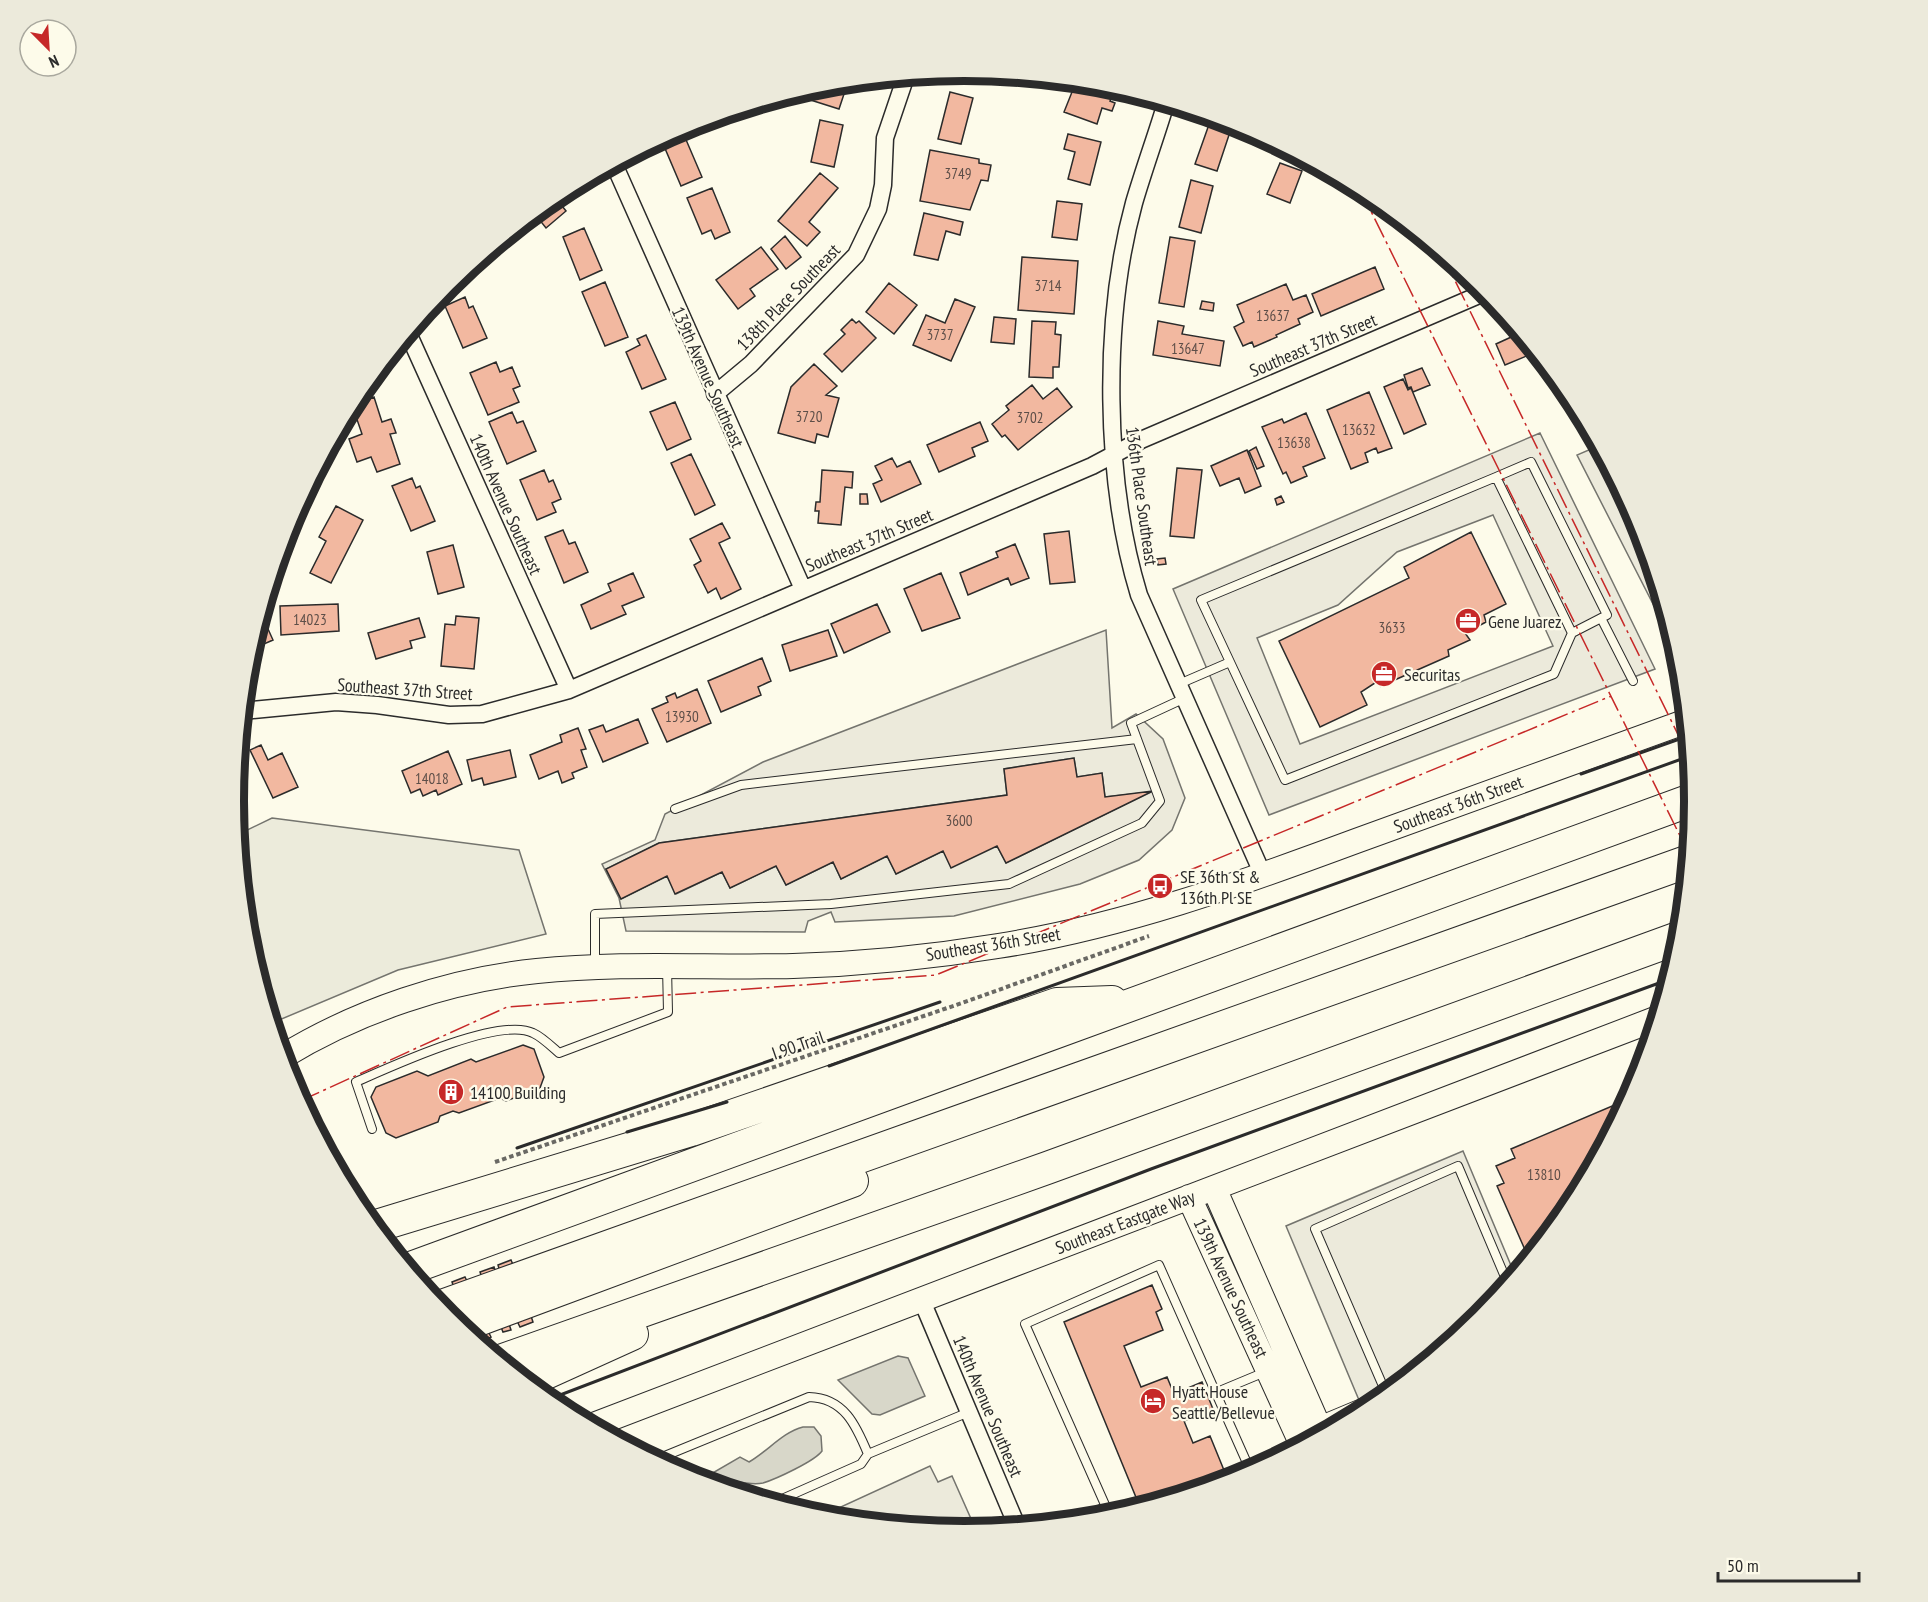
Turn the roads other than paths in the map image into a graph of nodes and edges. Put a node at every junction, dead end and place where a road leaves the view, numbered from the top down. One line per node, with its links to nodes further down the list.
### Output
1 (903, 84): 6 (street, 138th Place Southeast)
2 (1164, 110): 7 (street, 136th Place Southeast)
3 (617, 170): 6 (street, 139th Avenue Southeast)
4 (1476, 295): 7 (street, Southeast 37th Street)
5 (411, 340): 14 (street, 140th Avenue Southeast)
6 (715, 394): 9 (street, 139th Avenue Southeast)
7 (1114, 453): 9 (street, Southeast 37th Street); 15 (street, 136th Place Southeast)
8 (1496, 477): 10 (lane); 11 (lane); 12 (lane)
9 (803, 589): 14 (street, Southeast 37th Street)
10 (1601, 618): 11 (lane); 13 (lane)
11 (1572, 633): 12 (lane)
12 (1230, 662): 15 (lane)
13 (1634, 681)
14 (569, 690): 16 (street, Southeast 37th Street)
15 (1182, 691): 18 (lane); 22 (street, 136th Place Southeast)
16 (250, 710)
17 (1679, 724): 22 (main road, Southeast 36th Street)
18 (1137, 739): 20 (lane); 25 (lane)
19 (1684, 803): 27 (highway)
20 (675, 809)
21 (1681, 864): 39 (highway)
22 (1263, 875): 26 (main road, Southeast 36th Street)
23 (1679, 884): 39 (highway)
24 (1670, 941): 35 (highway)
25 (594, 967): 26 (main road, Southeast 36th Street); 29 (main road, Southeast 36th Street)
26 (667, 967): 30 (lane)
27 (1143, 1000): 33 (highway); 34 (highway)
28 (1649, 1021): 31 (main road, Southeast Eastgate Way)
29 (290, 1053)
30 (372, 1129)
31 (1214, 1188): 32 (main road, Southeast Eastgate Way); 50 (main road, 139th Avenue Southeast)
32 (1189, 1197): 40 (main road, Southeast Eastgate Way); 44 (main road, 139th Avenue Southeast)
33 (551, 1218): 36 (highway); 37 (highway)
34 (382, 1224)
35 (815, 1251): 43 (highway); 45 (highway)
36 (411, 1261)
37 (415, 1266)
38 (1505, 1276): 46 (lane)
39 (539, 1285): 41 (highway); 42 (highway)
40 (922, 1301): 48 (street, 140th Avenue Southeast); 49 (main road, Southeast Eastgate Way)
41 (450, 1305)
42 (468, 1322)
43 (509, 1358)
44 (1268, 1370): 47 (lane); 50 (main road, 139th Avenue Southeast)
45 (534, 1378)
46 (1386, 1384)
47 (1217, 1392): 53 (lane); 55 (lane)
48 (970, 1412): 51 (lane); 56 (street, 140th Avenue Southeast)
49 (600, 1423)
50 (1309, 1433)
51 (868, 1454): 52 (lane); 54 (lane)
52 (666, 1456)
53 (1247, 1463)
54 (785, 1498)
55 (1106, 1507)
56 (1014, 1519)

